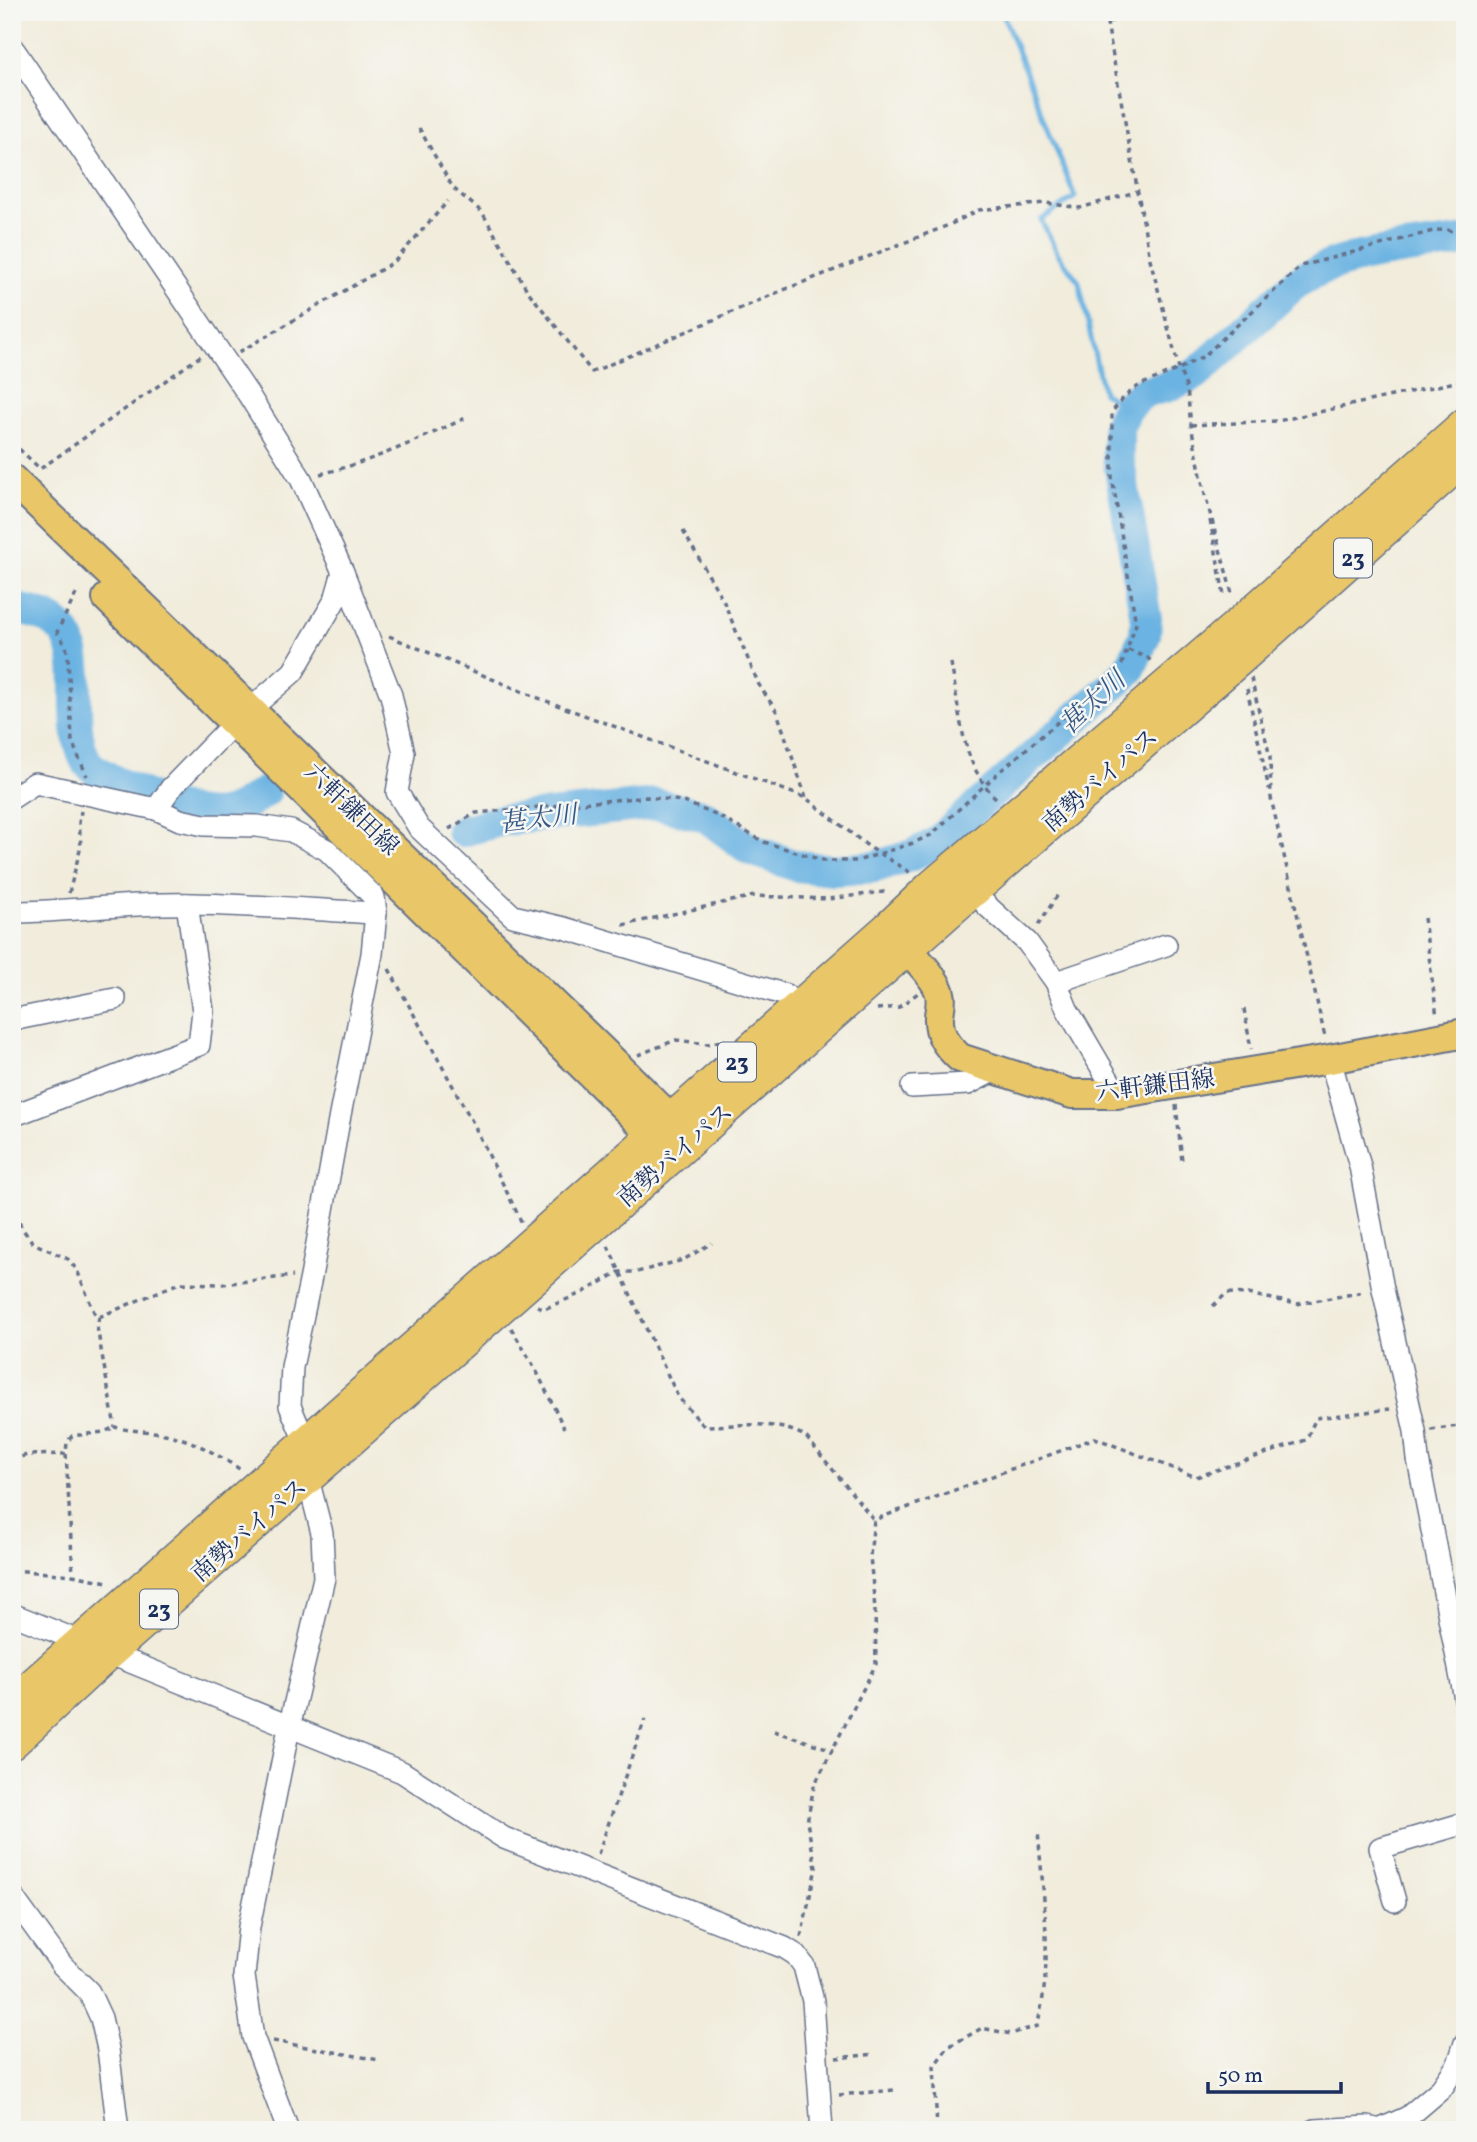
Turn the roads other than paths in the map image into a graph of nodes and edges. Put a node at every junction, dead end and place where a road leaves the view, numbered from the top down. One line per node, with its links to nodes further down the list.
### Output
1 (12, 47): 6 (street)
2 (1465, 425): 14 (highway, 南勢バイパス / 23)
3 (1465, 458): 14 (highway, 南勢バイパス / 23)
4 (12, 479): 7 (main road, 六軒鎌田線)
5 (12, 503): 7 (main road, 六軒鎌田線)
6 (344, 572): 7 (street); 17 (street)
7 (242, 717): 9 (street); 26 (main road, 六軒鎌田線)
8 (12, 798): 9 (street)
9 (156, 809): 13 (street)
10 (187, 904): 12 (street); 13 (street); 25 (street)
11 (985, 904): 16 (street)
12 (12, 912)
13 (376, 913): 27 (street)
14 (897, 926): 22 (main road, 六軒鎌田線); 26 (highway, 南勢バイパス / 23)
15 (1166, 945): 16 (street)
16 (1056, 982): 24 (street)
17 (786, 995)
18 (115, 999): 19 (street)
19 (12, 1020)
20 (1457, 1034): 21 (main road, 六軒鎌田線)
21 (1330, 1059): 24 (main road, 六軒鎌田線); 31 (street)
22 (997, 1069): 23 (street); 24 (main road, 六軒鎌田線)
23 (912, 1087)
24 (1117, 1094)
25 (12, 1116)
26 (673, 1138): 27 (highway, 南勢バイパス / 23); 28 (highway, 南勢バイパス / 23)
27 (306, 1444): 28 (street); 30 (highway, 南勢バイパス / 23)
28 (308, 1479): 30 (highway, 南勢バイパス / 23); 33 (street)
29 (12, 1614): 30 (street)
30 (95, 1647): 32 (highway, 南勢バイパス / 23); 33 (street); 34 (highway, 南勢バイパス / 23)
31 (1465, 1699)
32 (12, 1703)
33 (289, 1728): 41 (street); 42 (street)
34 (12, 1743)
35 (1465, 1823): 37 (street)
36 (12, 1896): 40 (street)
37 (1395, 1901)
38 (1465, 2043): 39 (street)
39 (1415, 2123): 44 (street)
40 (118, 2130)
41 (288, 2130)
42 (822, 2130)
43 (1315, 2130): 44 (street)
44 (1379, 2130)

